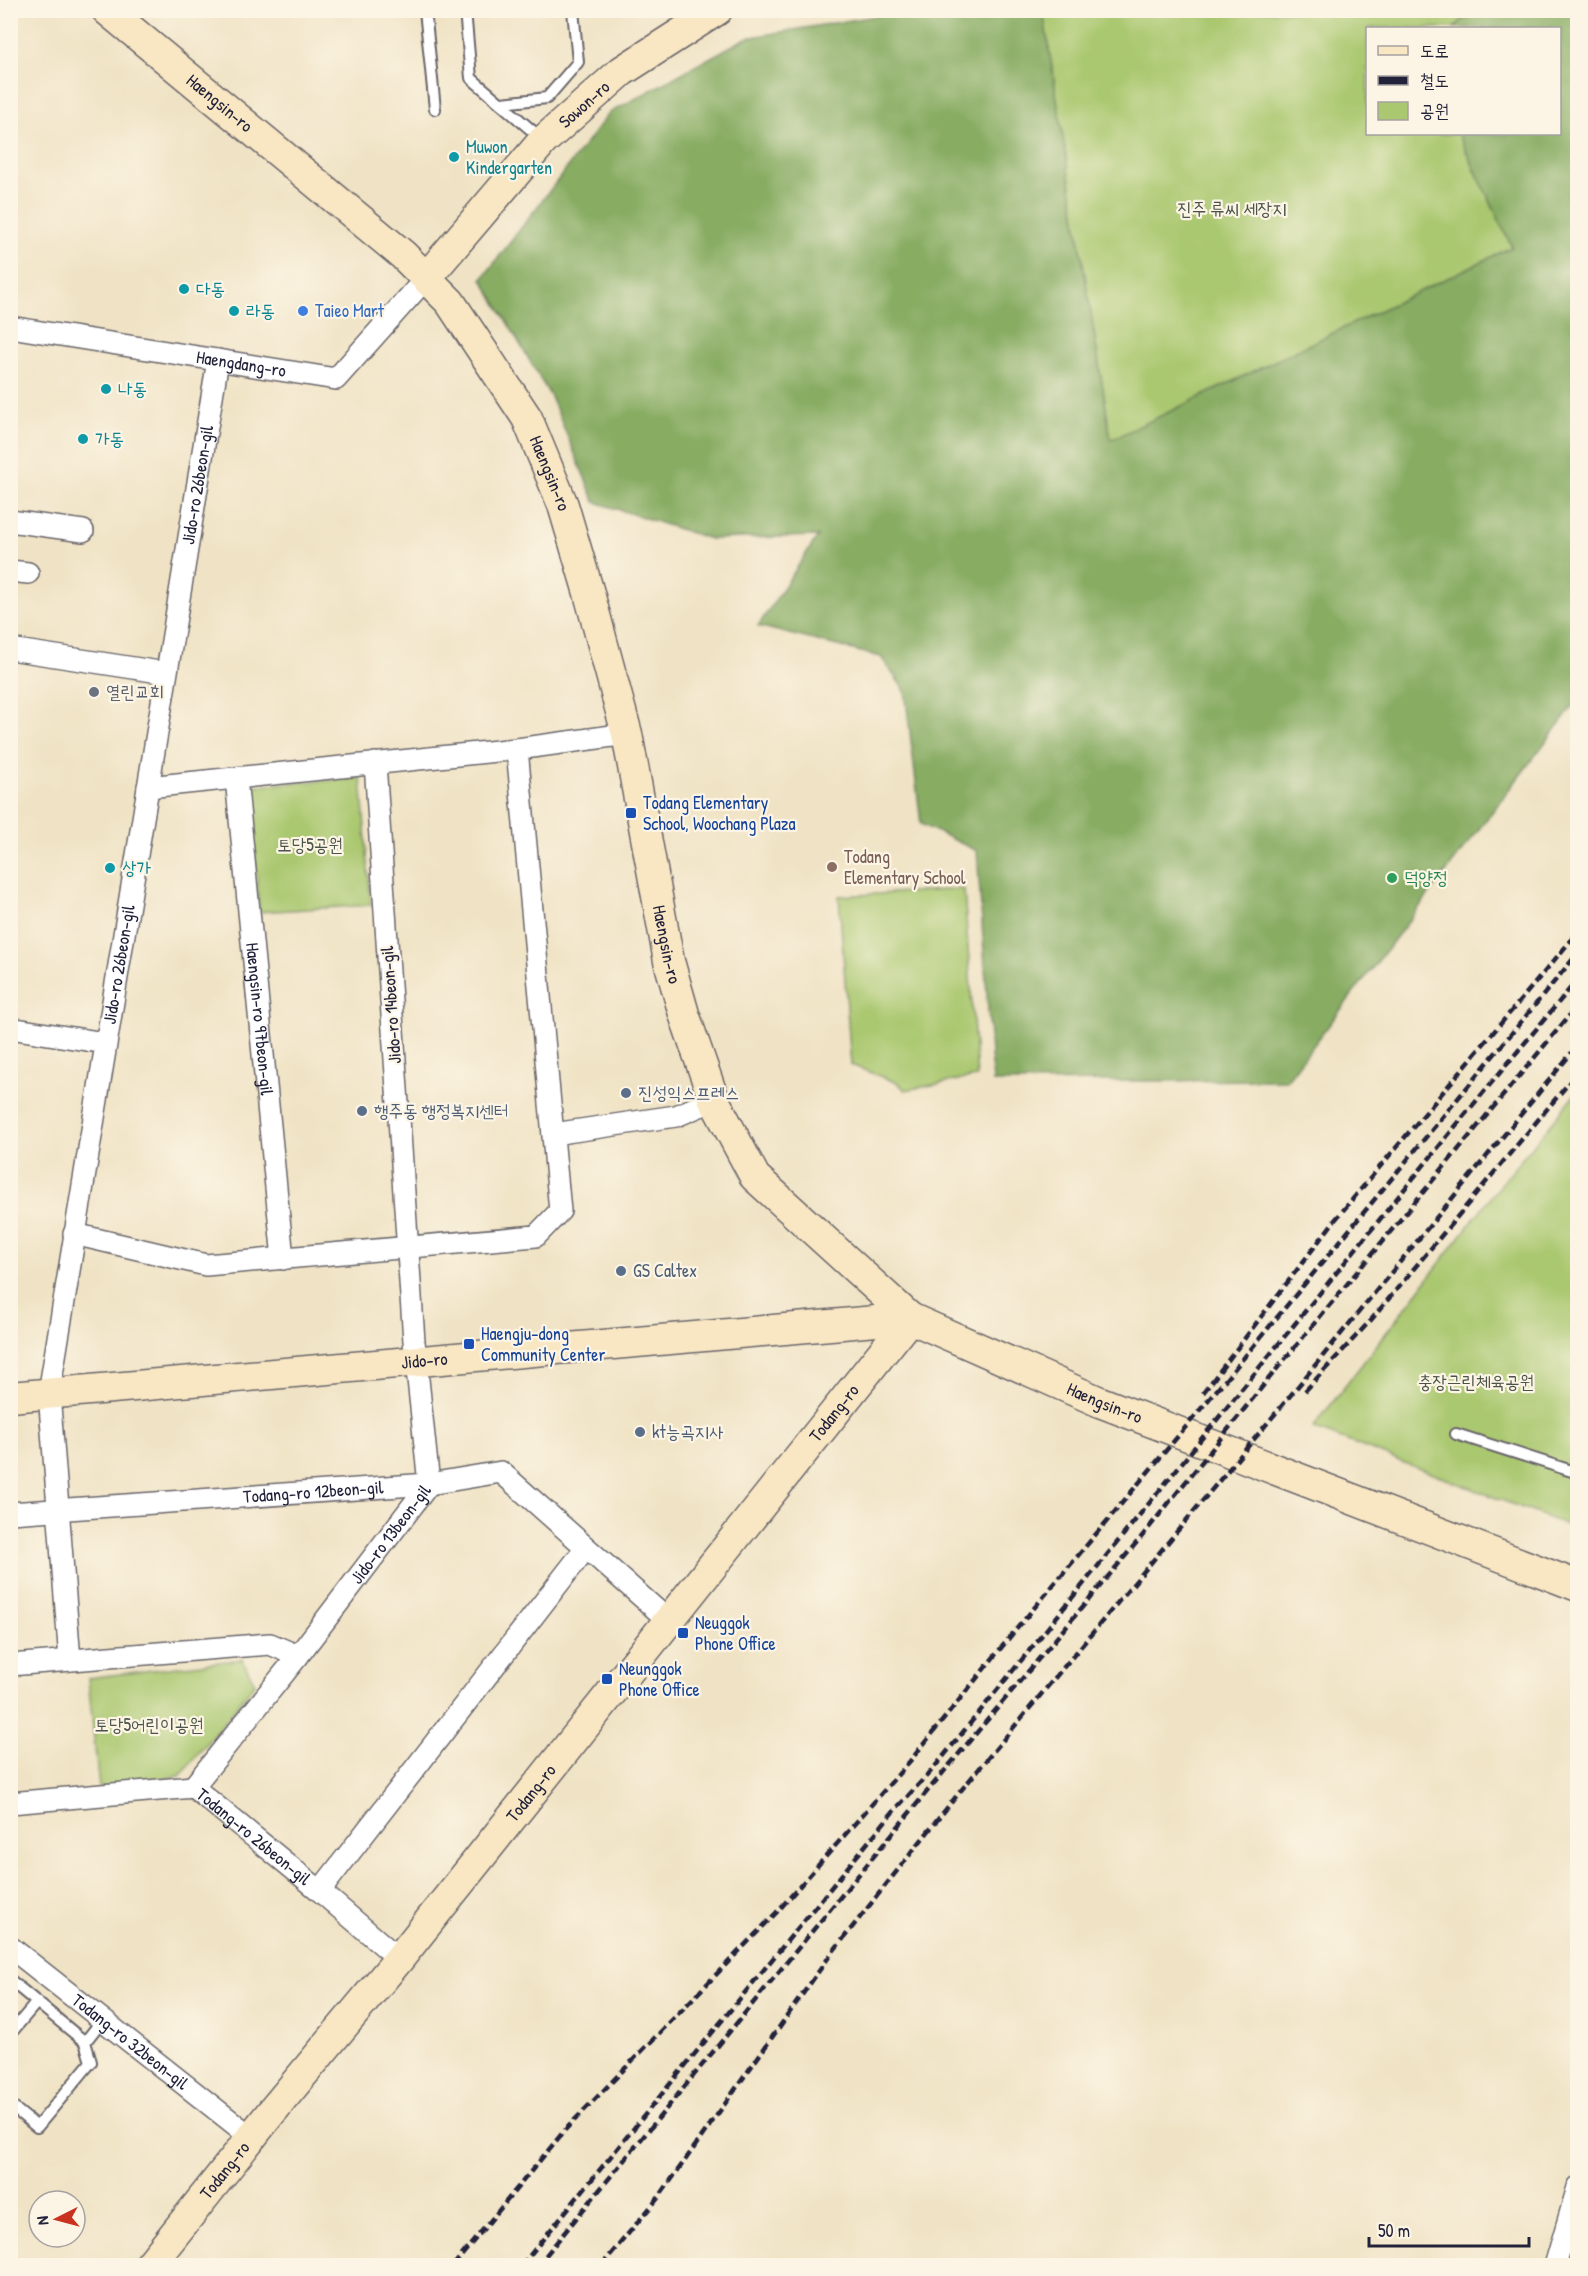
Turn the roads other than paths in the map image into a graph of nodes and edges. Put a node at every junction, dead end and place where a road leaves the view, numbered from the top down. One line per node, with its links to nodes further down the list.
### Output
1 (107, 10): 9 (main road, Haengsin-ro)
2 (425, 10): 7 (lane)
3 (465, 10): 6 (lane)
4 (573, 10): 6 (lane)
5 (717, 10): 8 (main road, Sowon-ro)
6 (502, 103): 8 (lane)
7 (435, 109)
8 (543, 141): 9 (main road, Sowon-ro)
9 (427, 277): 11 (street, Haengdang-ro); 16 (main road, Haengsin-ro)
10 (10, 327): 11 (street, Haengdang-ro)
11 (218, 360): 15 (street, Jido-ro 26beon-gil)
12 (10, 521): 13 (street)
13 (83, 531)
14 (10, 649): 15 (street)
15 (166, 673): 20 (street, Jido-ro 26beon-gil)
16 (627, 734): 17 (street); 23 (main road, Haengsin-ro)
17 (517, 749): 18 (street); 24 (street)
18 (375, 763): 19 (street); 26 (street, Jido-ro 14beon-gil)
19 (236, 778): 20 (street); 27 (street, Haengsin-ro 97beon-gil)
20 (148, 787): 22 (street, Jido-ro 26beon-gil)
21 (10, 1028): 22 (street)
22 (105, 1043): 25 (street, Jido-ro 26beon-gil)
23 (714, 1100): 24 (street); 28 (main road, Haengsin-ro)
24 (553, 1134): 26 (street)
25 (74, 1234): 27 (street); 30 (street, Jido-ro 26beon-gil)
26 (408, 1248): 27 (street); 29 (street, Jido-ro 14beon-gil)
27 (283, 1259)
28 (910, 1318): 29 (main road, Jido-ro); 38 (main road, Haengsin-ro); 39 (main road, Todang-ro)
29 (416, 1360): 30 (main road, Jido-ro); 34 (street, Jido-ro 13beon-gil)
30 (49, 1393): 31 (main road, Jido-ro); 35 (street, Jido-ro 26beon-gil)
31 (10, 1397)
32 (1456, 1434): 33 (lane)
33 (1578, 1473)
34 (429, 1484): 35 (street, Todang-ro 12beon-gil); 37 (street, Todang-ro 12beon-gil); 40 (street, Jido-ro 13beon-gil)
35 (59, 1509): 36 (street, Todang-ro 12beon-gil); 41 (street, Jido-ro 26beon-gil)
36 (10, 1513)
37 (586, 1548): 39 (street, Todang-ro 12beon-gil); 45 (street)
38 (1578, 1586)
39 (669, 1621): 47 (main road, Todang-ro)
40 (298, 1656): 41 (street); 43 (street, Jido-ro 13beon-gil)
41 (70, 1660): 42 (street)
42 (10, 1665)
43 (193, 1787): 44 (street, Todang-ro 26beon-gil); 45 (street, Todang-ro 26beon-gil)
44 (10, 1803)
45 (320, 1891): 47 (street, Todang-ro 26beon-gil)
46 (10, 1947): 50 (street, Todang-ro 32beon-gil)
47 (399, 1959): 54 (main road, Todang-ro)
48 (10, 1980): 49 (lane)
49 (37, 2002): 51 (lane); 52 (lane)
50 (103, 2019): 52 (lane); 54 (street, Todang-ro 32beon-gil)
51 (10, 2034)
52 (85, 2042): 53 (lane)
53 (10, 2106)
54 (251, 2138): 56 (main road, Todang-ro)
55 (1578, 2187): 57 (street)
56 (149, 2265)
57 (1555, 2265)

